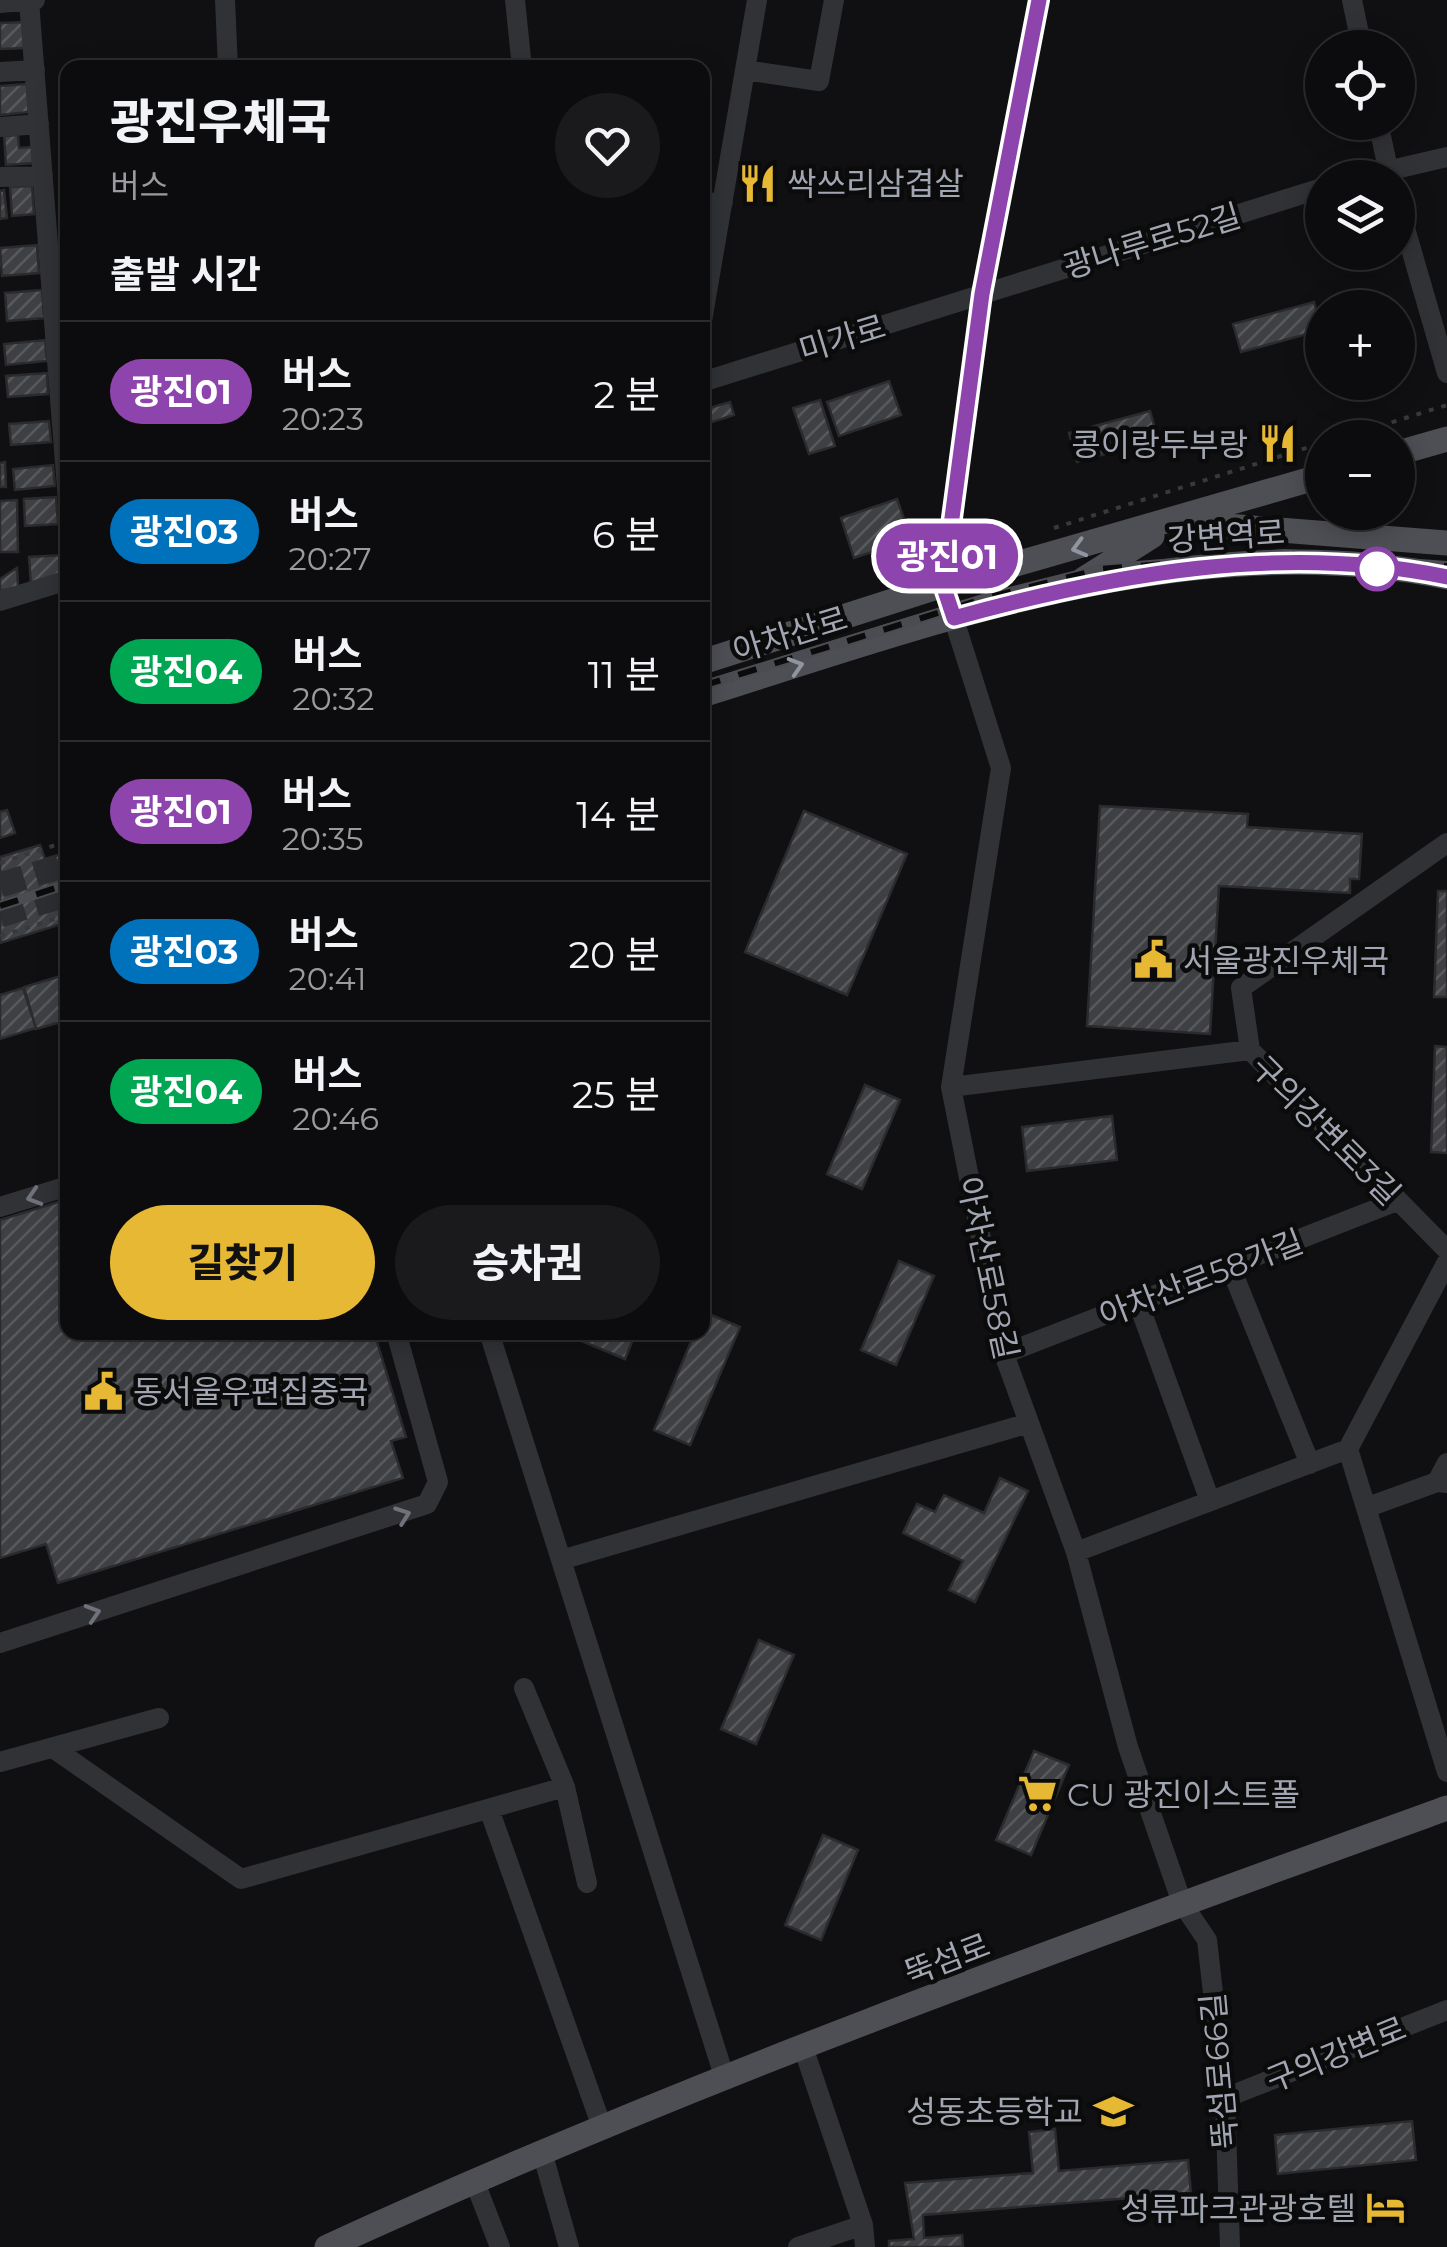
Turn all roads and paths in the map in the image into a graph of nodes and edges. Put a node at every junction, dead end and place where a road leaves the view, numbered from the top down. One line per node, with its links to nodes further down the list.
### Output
1 (225, 0): 9 (street)
2 (514, 0): 10 (street)
3 (757, 0): 12 (street)
4 (834, 0): 12 (street)
5 (1040, 0): 24 (street)
6 (1352, 0): 8 (street)
7 (17, 1): 11 (street)
8 (1358, 30)
9 (228, 60)
10 (521, 60)
11 (35, 70): 13 (street); 14 (street)
12 (745, 70): 21 (street)
13 (0, 72)
14 (39, 124): 15 (street); 18 (street)
15 (0, 127)
16 (1447, 157): 17 (street)
17 (1415, 166)
18 (43, 176): 19 (street); 27 (street)
19 (0, 177)
20 (1305, 193): 24 (street, 광나루로52길)
21 (713, 202): 22 (street)
22 (710, 234)
23 (1415, 263): 25 (street)
24 (982, 294): 26 (street, 미가로); 37 (street)
25 (1447, 373)
26 (710, 379)
27 (60, 396)
28 (1447, 404): 29 (path)
29 (1398, 420)
30 (1305, 481): 31 (main road, 아차산로)
31 (1173, 522): 33 (main road, 강변역로); 37 (main road, 아차산로, one-way to 37); 38 (main road, 아차산로)
32 (1390, 530): 33 (main road)
33 (1394, 538): 34 (main road, 강변역로)
34 (1447, 543)
35 (1447, 577): 38 (main road, 강변역로)
36 (60, 582): 39 (street)
37 (943, 585): 40 (street, 아차산로58길); 41 (main road, 아차산로)
38 (1074, 585): 40 (main road, 강변역로)
39 (0, 601)
40 (954, 618): 42 (main road, 아차산로, one-way to 40); 49 (street, 아차산로58길)
41 (710, 659)
42 (710, 693)
43 (1447, 843): 48 (street)
44 (60, 844): 45 (path)
45 (0, 863)
46 (60, 917): 47 (path)
47 (0, 936)
48 (1250, 1050): 49 (street, 구의강변로3길); 51 (street, 구의강변로3길)
49 (951, 1087): 59 (street, 아차산로58길)
50 (60, 1188): 52 (street, one-way to 52)
51 (1397, 1201): 53 (street, 구의강변로3길); 55 (street, 아차산로58가길)
52 (0, 1207)
53 (1447, 1250)
54 (1447, 1262): 61 (street)
55 (1230, 1266): 56 (street, 아차산로58가길); 62 (street)
56 (1138, 1302): 59 (street, 아차산로58가길); 64 (street)
57 (398, 1340): 68 (street, one-way to 57)
58 (492, 1340): 67 (street)
59 (1004, 1354): 60 (street, 아차산로58길)
60 (1029, 1423): 66 (street, 아차산로58길); 67 (street)
61 (1348, 1450): 62 (street); 65 (street)
62 (1310, 1464): 64 (street)
63 (1444, 1476): 65 (street)
64 (1210, 1501): 66 (street)
65 (1368, 1507): 73 (street)
66 (1076, 1552): 78 (street, 아차산로58길)
67 (561, 1560): 81 (street)
68 (0, 1642)
69 (524, 1688): 74 (street)
70 (159, 1718): 71 (street)
71 (53, 1748): 72 (street); 76 (street)
72 (0, 1762)
73 (1447, 1772)
74 (564, 1787): 76 (street); 77 (street)
75 (1447, 1808): 78 (main road, 뚝섬로)
76 (489, 1810): 83 (street)
77 (587, 1883)
78 (1182, 1904): 80 (main road, 뚝섬로); 82 (street, 뚝섬로66길)
79 (1447, 2010): 82 (street, 구의강변로)
80 (804, 2050): 81 (main road, 뚝섬로); 86 (street)
81 (726, 2079): 83 (main road, 뚝섬로)
82 (1225, 2098): 92 (street, 뚝섬로66길)
83 (602, 2128): 84 (main road, 뚝섬로)
84 (542, 2152): 85 (main road, 뚝섬로); 89 (street)
85 (474, 2180): 87 (main road, 뚝섬로); 88 (street)
86 (863, 2225): 90 (street); 91 (street)
87 (327, 2247)
88 (500, 2247)
89 (568, 2247)
90 (798, 2247)
91 (865, 2247)
92 (1230, 2247)

